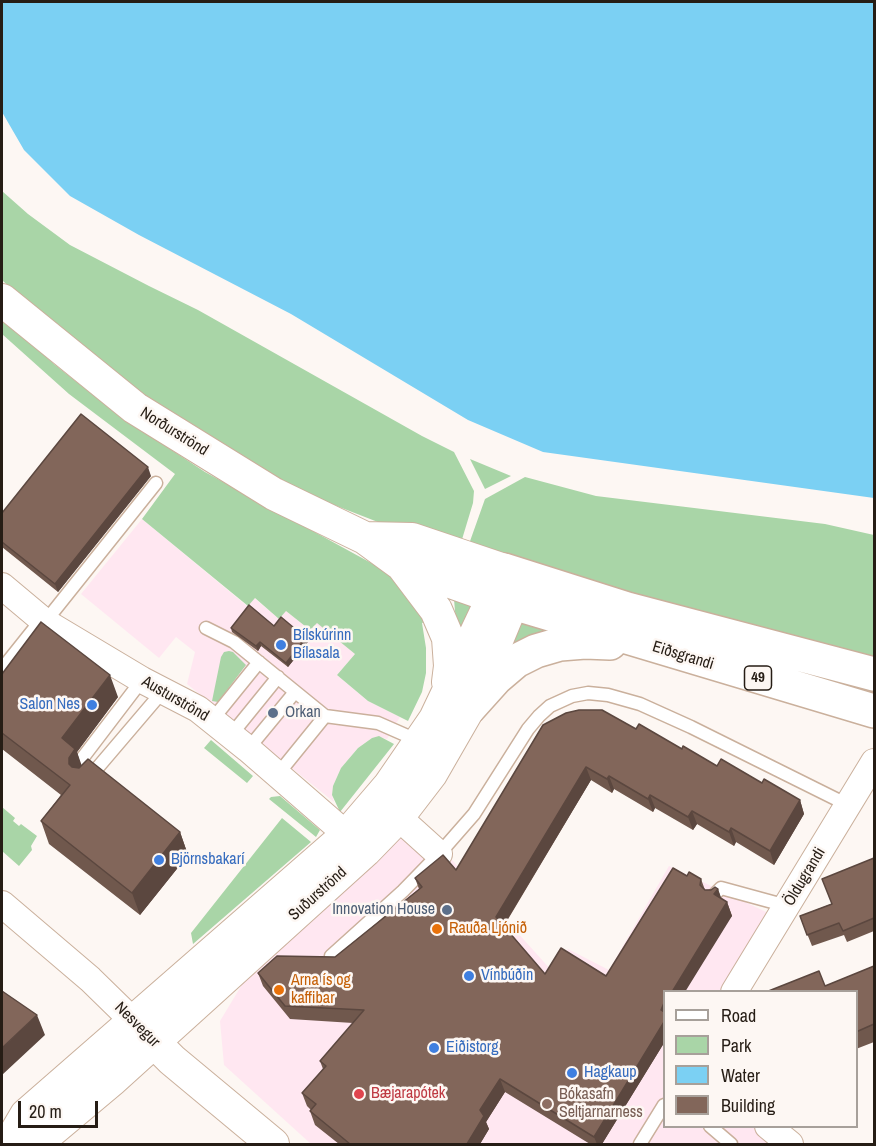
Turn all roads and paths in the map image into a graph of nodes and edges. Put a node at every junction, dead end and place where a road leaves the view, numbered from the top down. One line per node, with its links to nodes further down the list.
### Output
1 (2, 300): 3 (street, Norðurströnd)
2 (156, 483): 7 (lane)
3 (365, 538): 4 (street, Norðurströnd); 6 (street, Norðurströnd)
4 (402, 565): 6 (street, Norðurströnd); 16 (street)
5 (2, 586): 7 (street, Austurströnd)
6 (508, 587): 9 (main road, Eiðsgrandi / 49); 12 (main road, Eiðsgrandi / 49); 16 (street, Suðurströnd)
7 (44, 620): 11 (lane); 14 (street, Austurströnd)
8 (206, 628): 10 (lane)
9 (642, 643): 16 (main road, 49); 17 (main road, Eiðsgrandi / 49)
10 (256, 660): 13 (lane); 19 (lane)
11 (2, 669)
12 (874, 674)
13 (278, 677): 15 (lane); 19 (lane)
14 (153, 686): 19 (street, Austurströnd); 21 (lane); 24 (lane)
15 (295, 692): 18 (lane); 19 (lane)
16 (458, 700): 20 (street, Suðurströnd); 26 (street, Suðurströnd)
17 (874, 711)
18 (325, 716): 20 (lane); 23 (lane)
19 (230, 735): 23 (street, Austurströnd)
20 (420, 741): 27 (street, Suðurströnd)
21 (81, 760)
22 (874, 762): 25 (street, Öldugrandi)
23 (278, 774): 27 (street, Austurströnd)
24 (85, 783)
25 (848, 806): 28 (lane); 31 (street, Öldugrandi)
26 (398, 817): 27 (street, Suðurströnd); 28 (street)
27 (356, 843): 34 (street, Suðurströnd)
28 (439, 854): 32 (lane)
29 (712, 896): 31 (lane)
30 (2, 904): 34 (street, Nesvegur)
31 (787, 906): 33 (street, Öldugrandi)
32 (332, 956)
33 (735, 990)
34 (143, 1031): 39 (street, Suðurströnd); 40 (street, Suðurströnd); 41 (street, Nesvegur)
35 (663, 1107): 38 (lane)
36 (712, 1128): 42 (lane)
37 (770, 1128): 43 (street)
38 (645, 1142)
39 (9, 1144)
40 (26, 1144)
41 (273, 1144)
42 (731, 1144)
43 (790, 1144)

